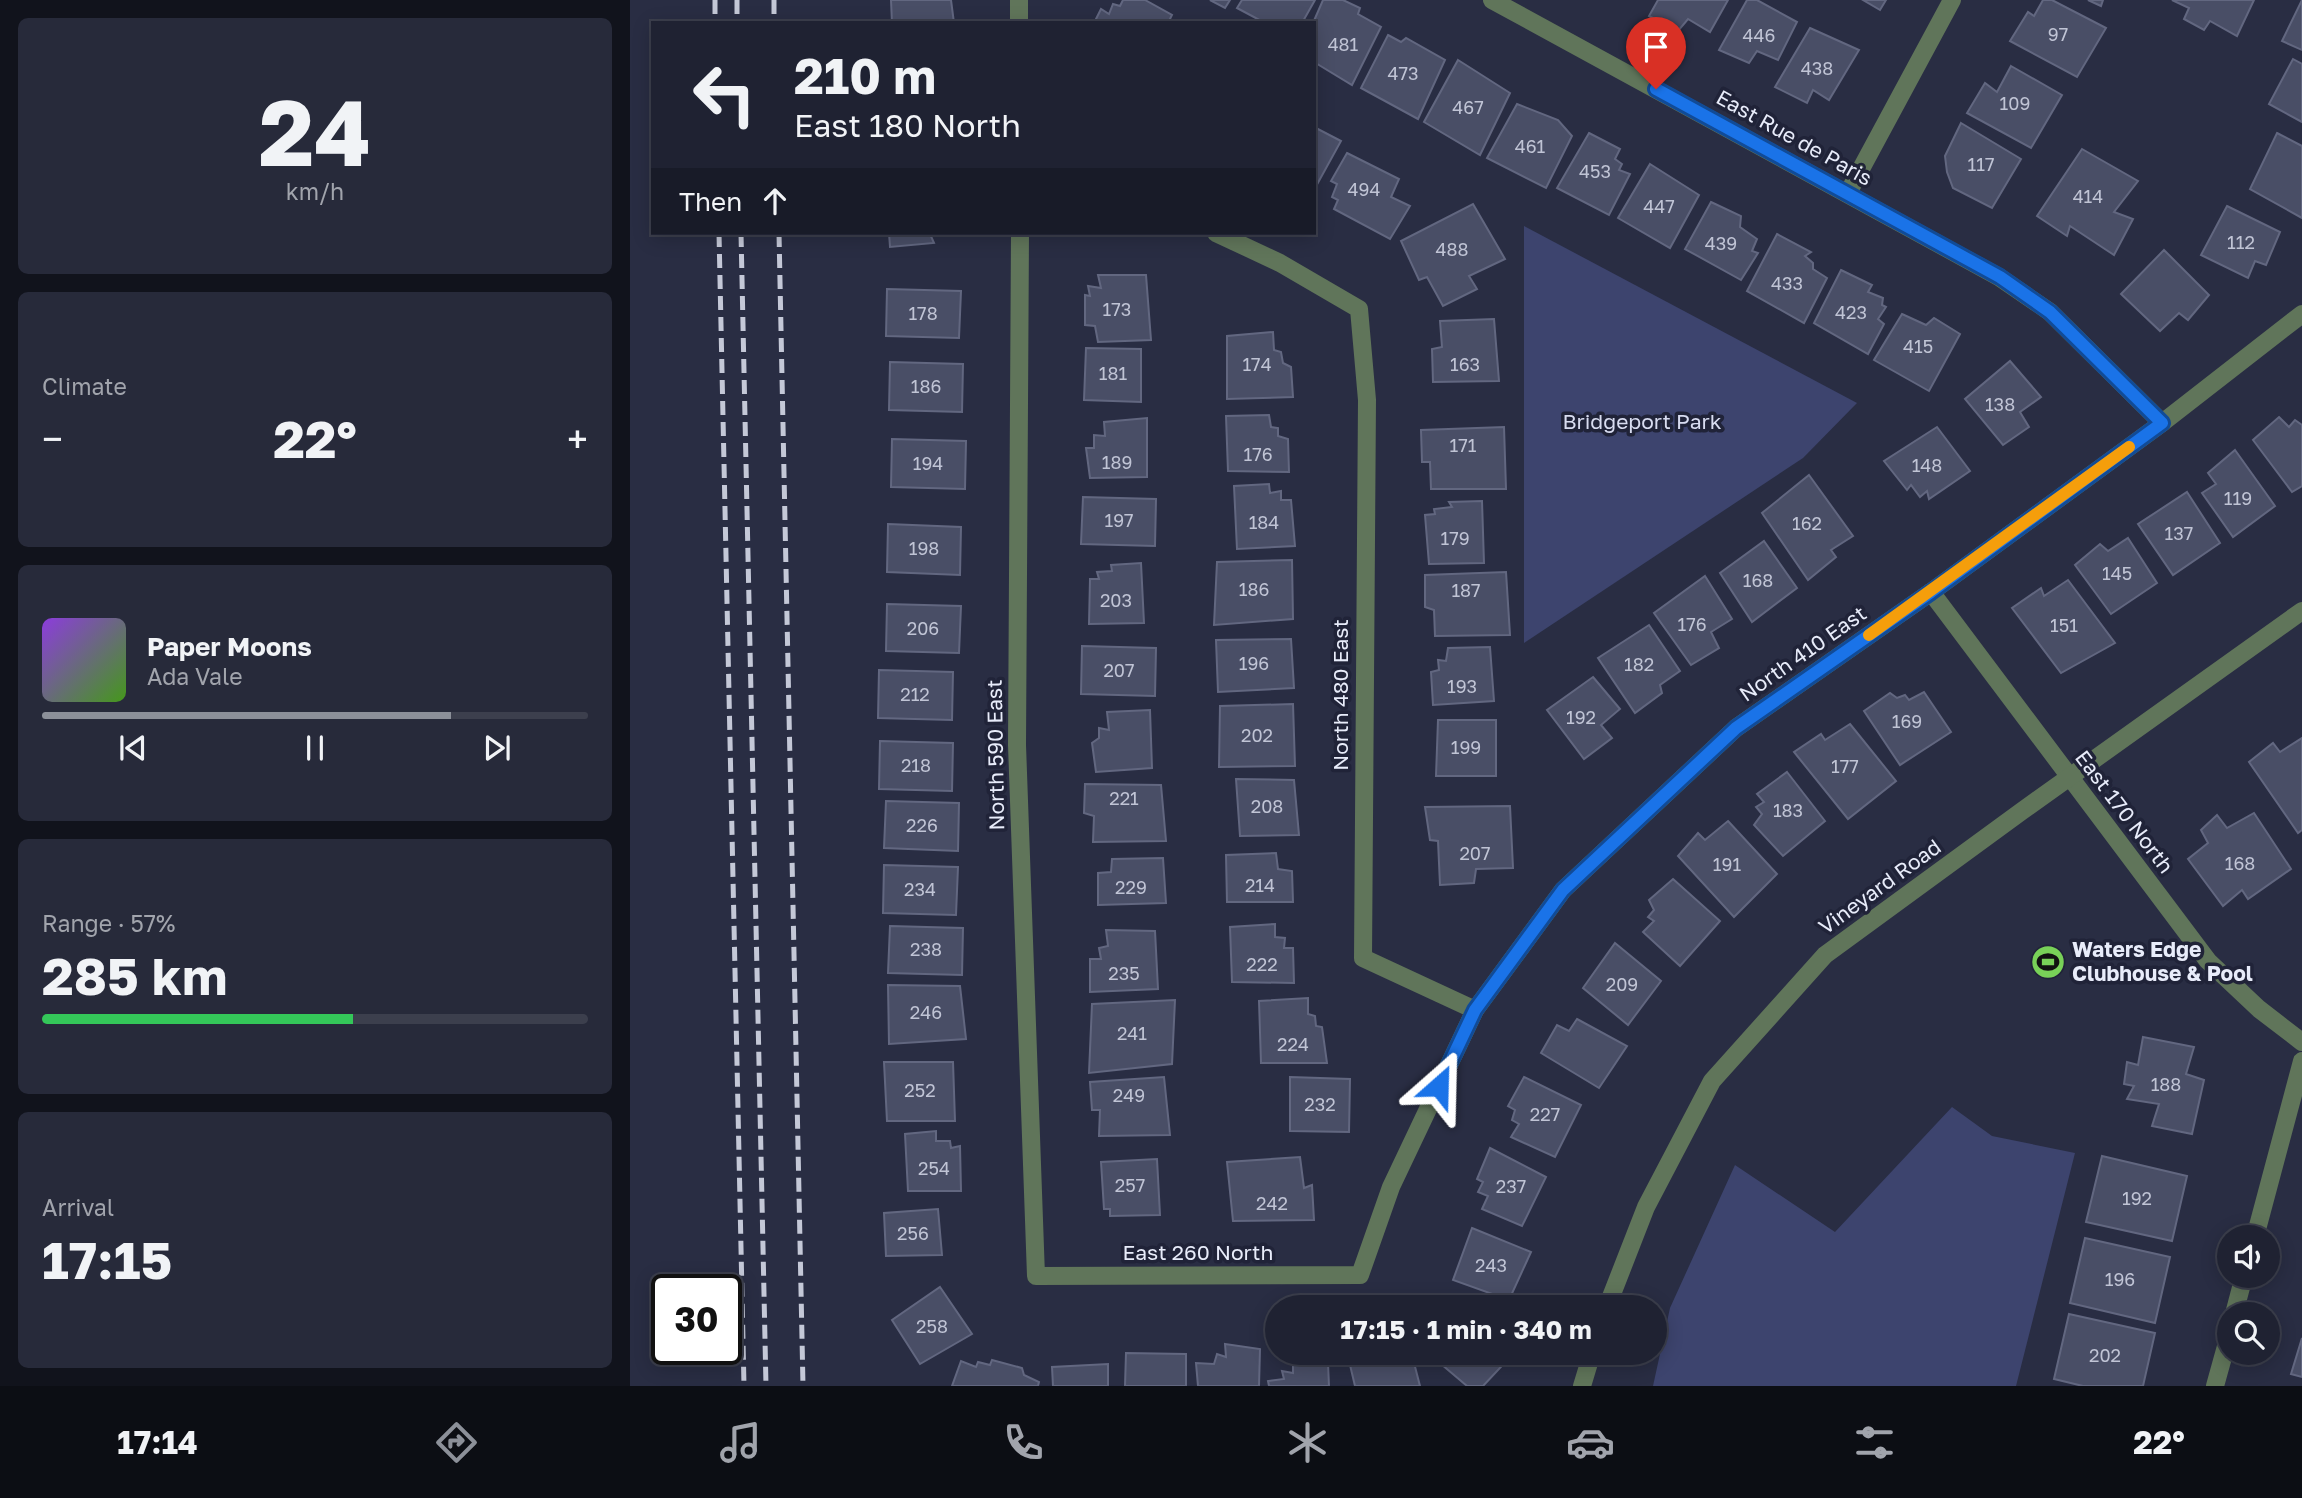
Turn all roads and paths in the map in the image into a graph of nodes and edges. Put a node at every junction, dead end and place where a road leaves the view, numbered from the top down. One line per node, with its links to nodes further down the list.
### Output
1 (1019, 0): 4 (street)
2 (1492, 0): 5 (street, East Rue de Paris)
3 (1952, 0): 5 (street)
4 (1019, 21)
5 (1848, 193): 9 (street, East Rue de Paris)
6 (1020, 235): 18 (street, North 590 East)
7 (1220, 235): 13 (street, North 480 East)
8 (2302, 314): 9 (street, North 410 East)
9 (2162, 423): 10 (street, North 410 East)
10 (1931, 592): 12 (street, East 170 North); 13 (street, North 410 East)
11 (2302, 611): 12 (street, Vineyard Road)
12 (2069, 777): 14 (street, East 170 North); 19 (street, Vineyard Road)
13 (1475, 1010): 17 (street, North 410 East)
14 (2302, 1042)
15 (2302, 1061): 16 (street)
16 (2258, 1225)
17 (1360, 1275): 18 (street, East 260 North)
18 (1036, 1276)
19 (1612, 1295)
20 (1588, 1365): 22 (street)
21 (2221, 1365): 23 (street)
22 (1582, 1386)
23 (2215, 1386)

